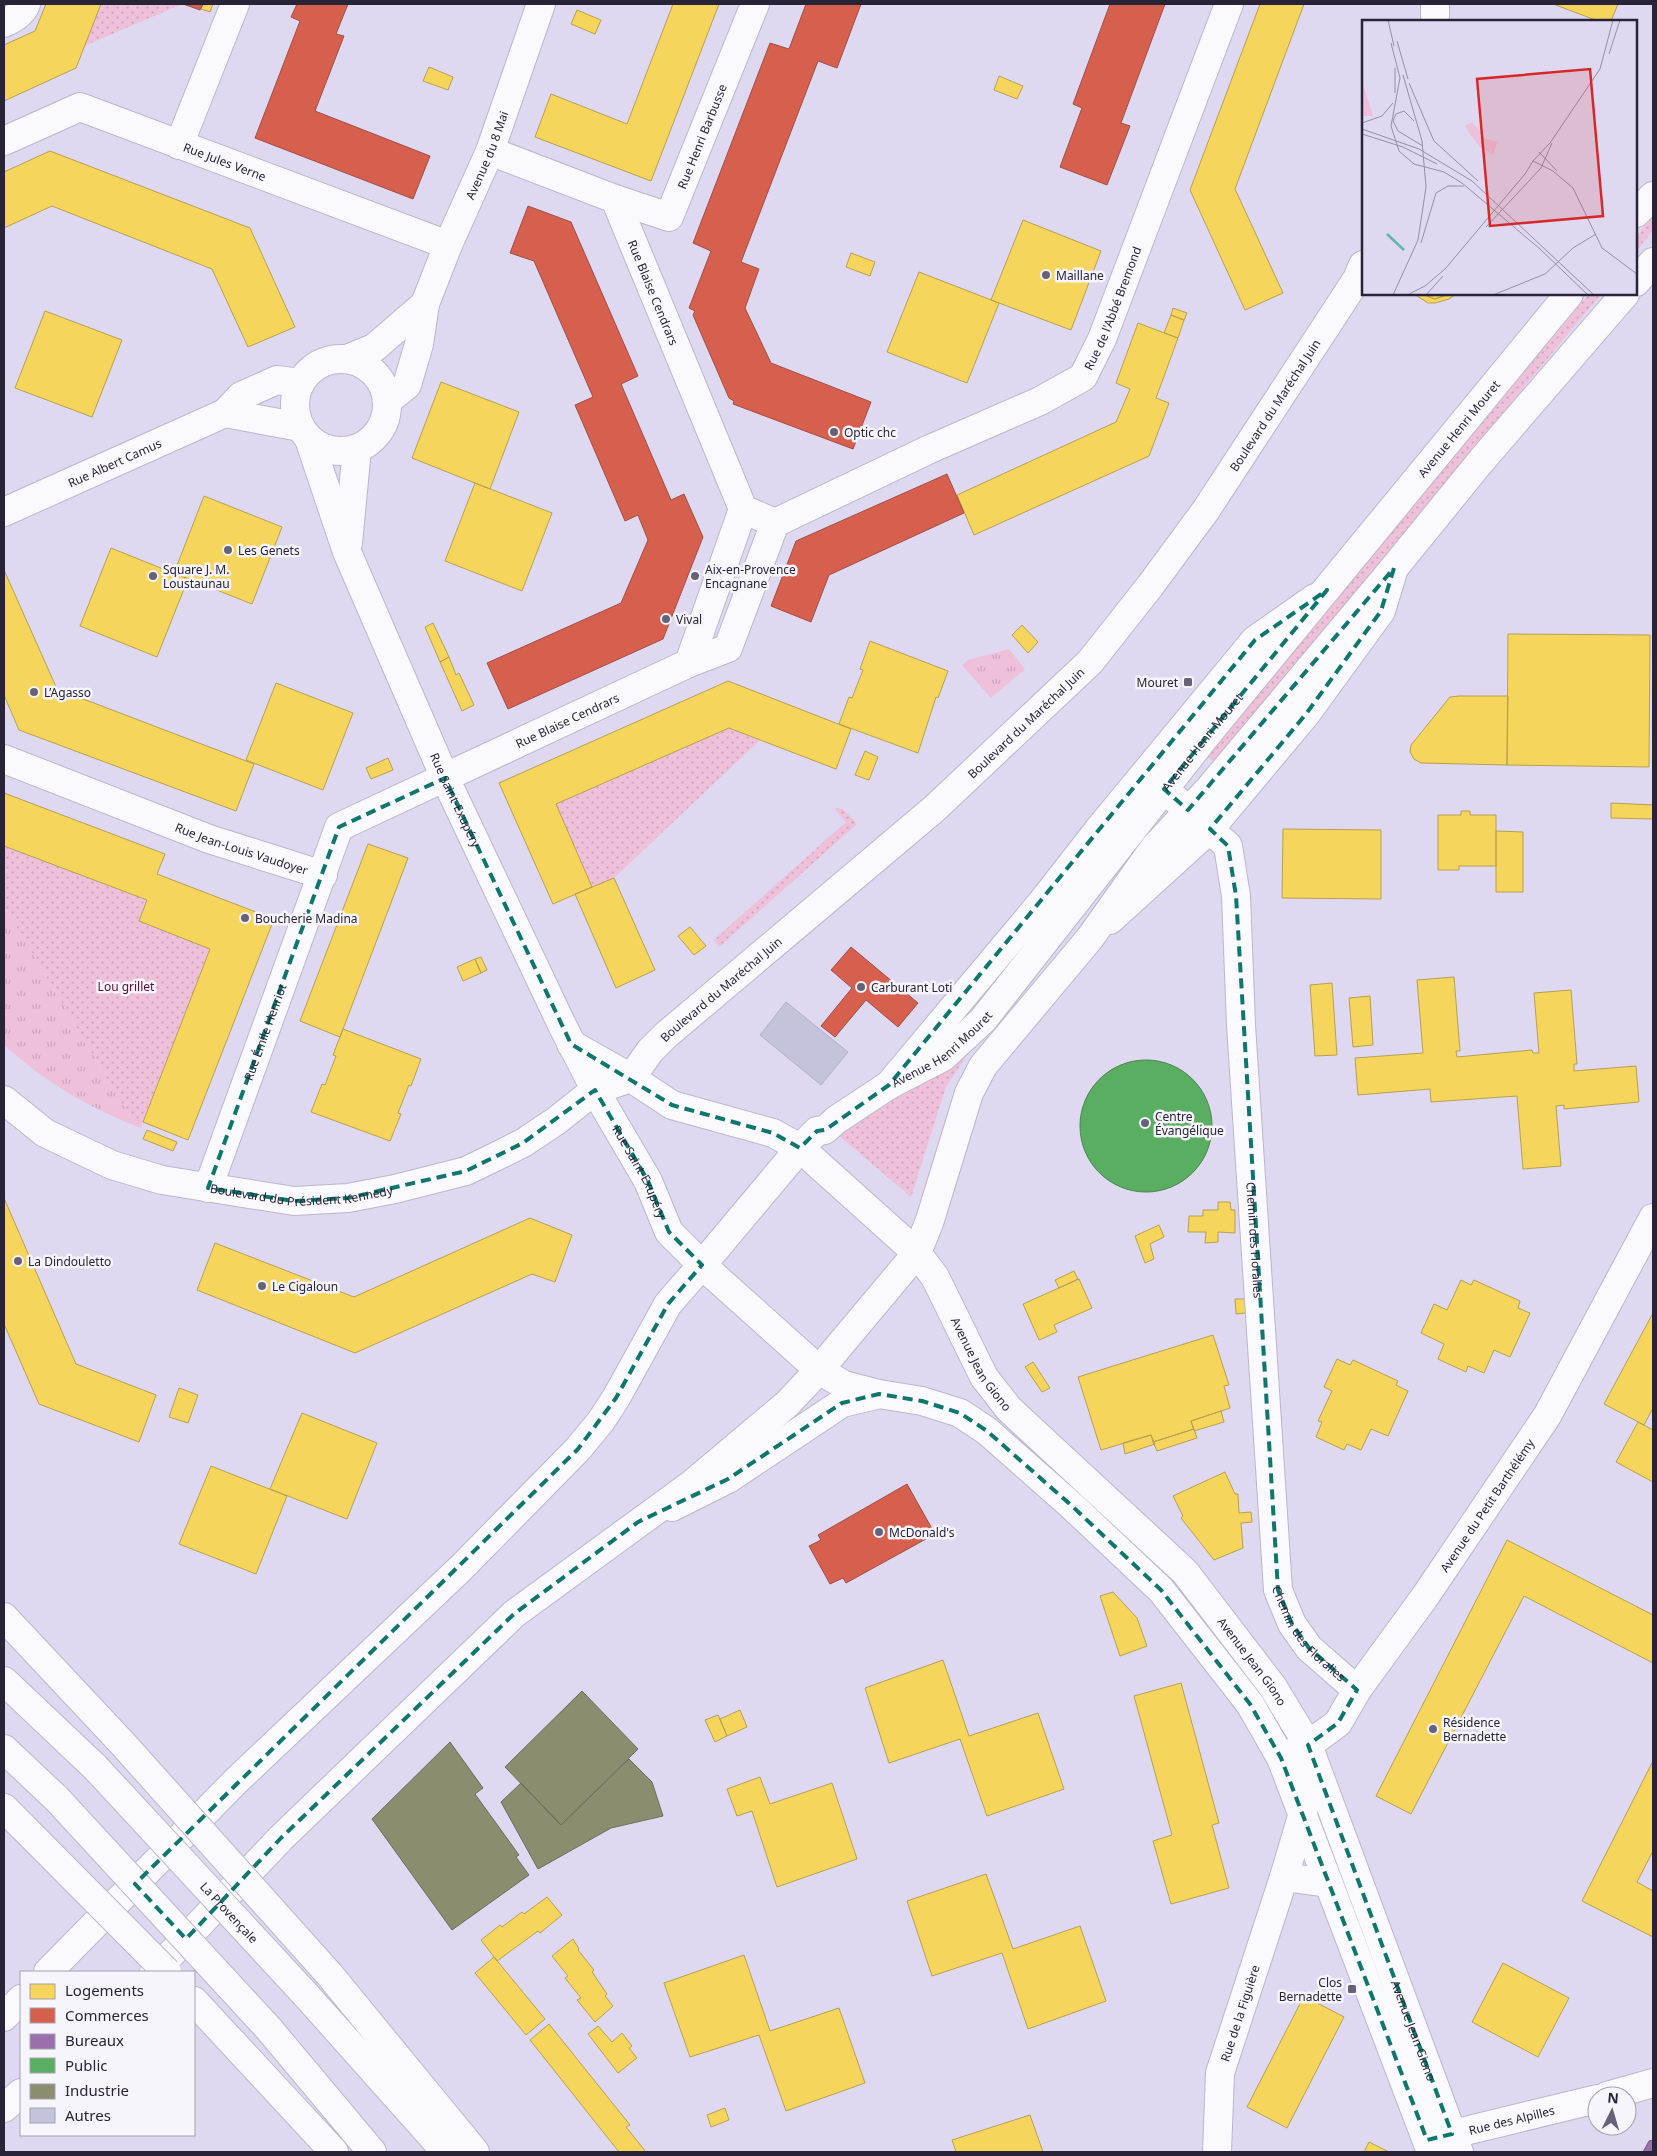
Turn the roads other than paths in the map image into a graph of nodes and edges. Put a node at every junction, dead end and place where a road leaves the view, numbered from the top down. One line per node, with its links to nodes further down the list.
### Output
1 (26, 4): 8 (main road)
2 (235, 4): 10 (main road)
3 (541, 4): 11 (main road, Avenue du 8 Mai)
4 (754, 4): 13 (main road, Rue Henri Barbusse)
5 (1229, 4): 30 (main road, Rue de l'Abbé Bremond)
6 (1435, 4): 7 (main road)
7 (1435, 20)
8 (4, 22)
9 (4, 142): 10 (main road, Rue Jules Verne)
10 (179, 145): 15 (main road, Rue Jules Verne)
11 (490, 152): 13 (main road); 15 (main road, Avenue du 8 Mai)
12 (1653, 196): 14 (main road)
13 (615, 199): 28 (main road, Rue Blaise Cendrars)
14 (1637, 212)
15 (448, 245): 21 (main road, Avenue du 8 Mai)
16 (1653, 262): 18 (main road)
17 (1362, 267): 43 (main road, Boulevard du Maréchal Juin)
18 (1637, 281)
19 (1568, 295): 33 (main road, Avenue Henri Mouret)
20 (1624, 295): 32 (main road)
21 (425, 304): 22 (main road, Avenue du 8 Mai); 24 (main road, Avenue du 8 Mai)
22 (347, 360): 23 (main road); 24 (main road)
23 (300, 383): 25 (main road, Rue Albert Camus); 26 (main road)
24 (387, 402): 27 (main road)
25 (225, 413): 26 (main road); 29 (main road, Rue Albert Camus)
26 (304, 433): 27 (main road); 31 (main road, Rue Saint-Exupéry)
27 (357, 449): 31 (main road, Rue Saint-Exupéry)
28 (744, 509): 30 (main road); 34 (main road)
29 (4, 512)
30 (775, 523): 34 (main road, Rue Blaise Cendrars)
31 (347, 552): 36 (main road, Rue Saint-Exupéry)
32 (1394, 568): 38 (main road); 39 (main road)
33 (1327, 590): 37 (main road, Avenue Henri Mouret); 44 (main road)
34 (689, 663): 36 (main road, Rue Blaise Cendrars)
35 (4, 760): 40 (main road, Rue Jean-Louis Vaudoyer)
36 (445, 778): 40 (main road, Rue Jean-Louis Vaudoyer); 42 (main road, Rue Saint-Exupéry)
37 (1164, 789): 38 (main road, Chemin des Floralies); 44 (main road, Avenue Henri Mouret)
38 (1188, 810): 39 (main road, Chemin des Floralies); 41 (main road)
39 (1210, 829): 41 (main road); 58 (main road, Chemin des Floralies)
40 (323, 875): 48 (main road, Rue Émile Henriot)
41 (1090, 938): 50 (main road)
42 (571, 1044): 43 (main road); 45 (main road, Rue Saint-Exupéry)
43 (631, 1078): 45 (main road); 47 (main road)
44 (890, 1085): 47 (main road, Avenue Henri Mouret)
45 (595, 1090): 48 (main road, Boulevard du Président Kennedy); 51 (main road, Rue Saint-Exupéry)
46 (4, 1100): 48 (main road, Boulevard du Président Kennedy)
47 (800, 1148): 50 (main road, Avenue Jean Giono); 51 (main road, Avenue Henri Mouret)
48 (208, 1188)
49 (1653, 1218): 58 (main road, Avenue du Petit Barthélémy)
50 (917, 1253): 52 (main road); 61 (main road, Avenue Jean Giono)
51 (702, 1266): 52 (main road, Rue Saint-Exupéry); 67 (main road, Avenue Henri Mouret)
52 (819, 1370): 53 (main road); 54 (main road)
53 (879, 1394): 54 (main road); 62 (main road)
54 (638, 1522): 68 (main road)
55 (4, 1617): 59 (main road)
56 (4, 1627): 59 (main road)
57 (4, 1681): 81 (main road, La Provençale, bridge)
58 (1357, 1690): 61 (main road, Avenue du Petit Barthélémy)
59 (123, 1744): 82 (main road, bridge)
60 (4, 1749): 80 (main road, bridge)
61 (1311, 1753): 62 (main road, Avenue du Petit Barthélémy); 63 (main road, Rue de la Figuière); 78 (main road, Avenue Jean Giono)
62 (1281, 1758): 63 (main road)
63 (1303, 1813): 65 (main road, Rue de la Figuière); 66 (main road)
64 (10, 1816): 69 (main road, bridge)
65 (1284, 1877): 66 (main road); 83 (main road, Rue de la Figuière)
66 (1328, 1883): 78 (main road)
67 (49, 1971)
68 (155, 1971)
69 (166, 1971)
70 (20, 2000): 72 (main road)
71 (195, 2002): 79 (main road)
72 (4, 2017)
73 (1653, 2083): 74 (main road)
74 (1637, 2088)
75 (20, 2094): 77 (main road)
76 (1587, 2102): 78 (main road, Rue des Alpilles)
77 (4, 2108)
78 (1442, 2145)
79 (334, 2152)
80 (372, 2152)
81 (446, 2152)
82 (475, 2152)
83 (1217, 2152)

